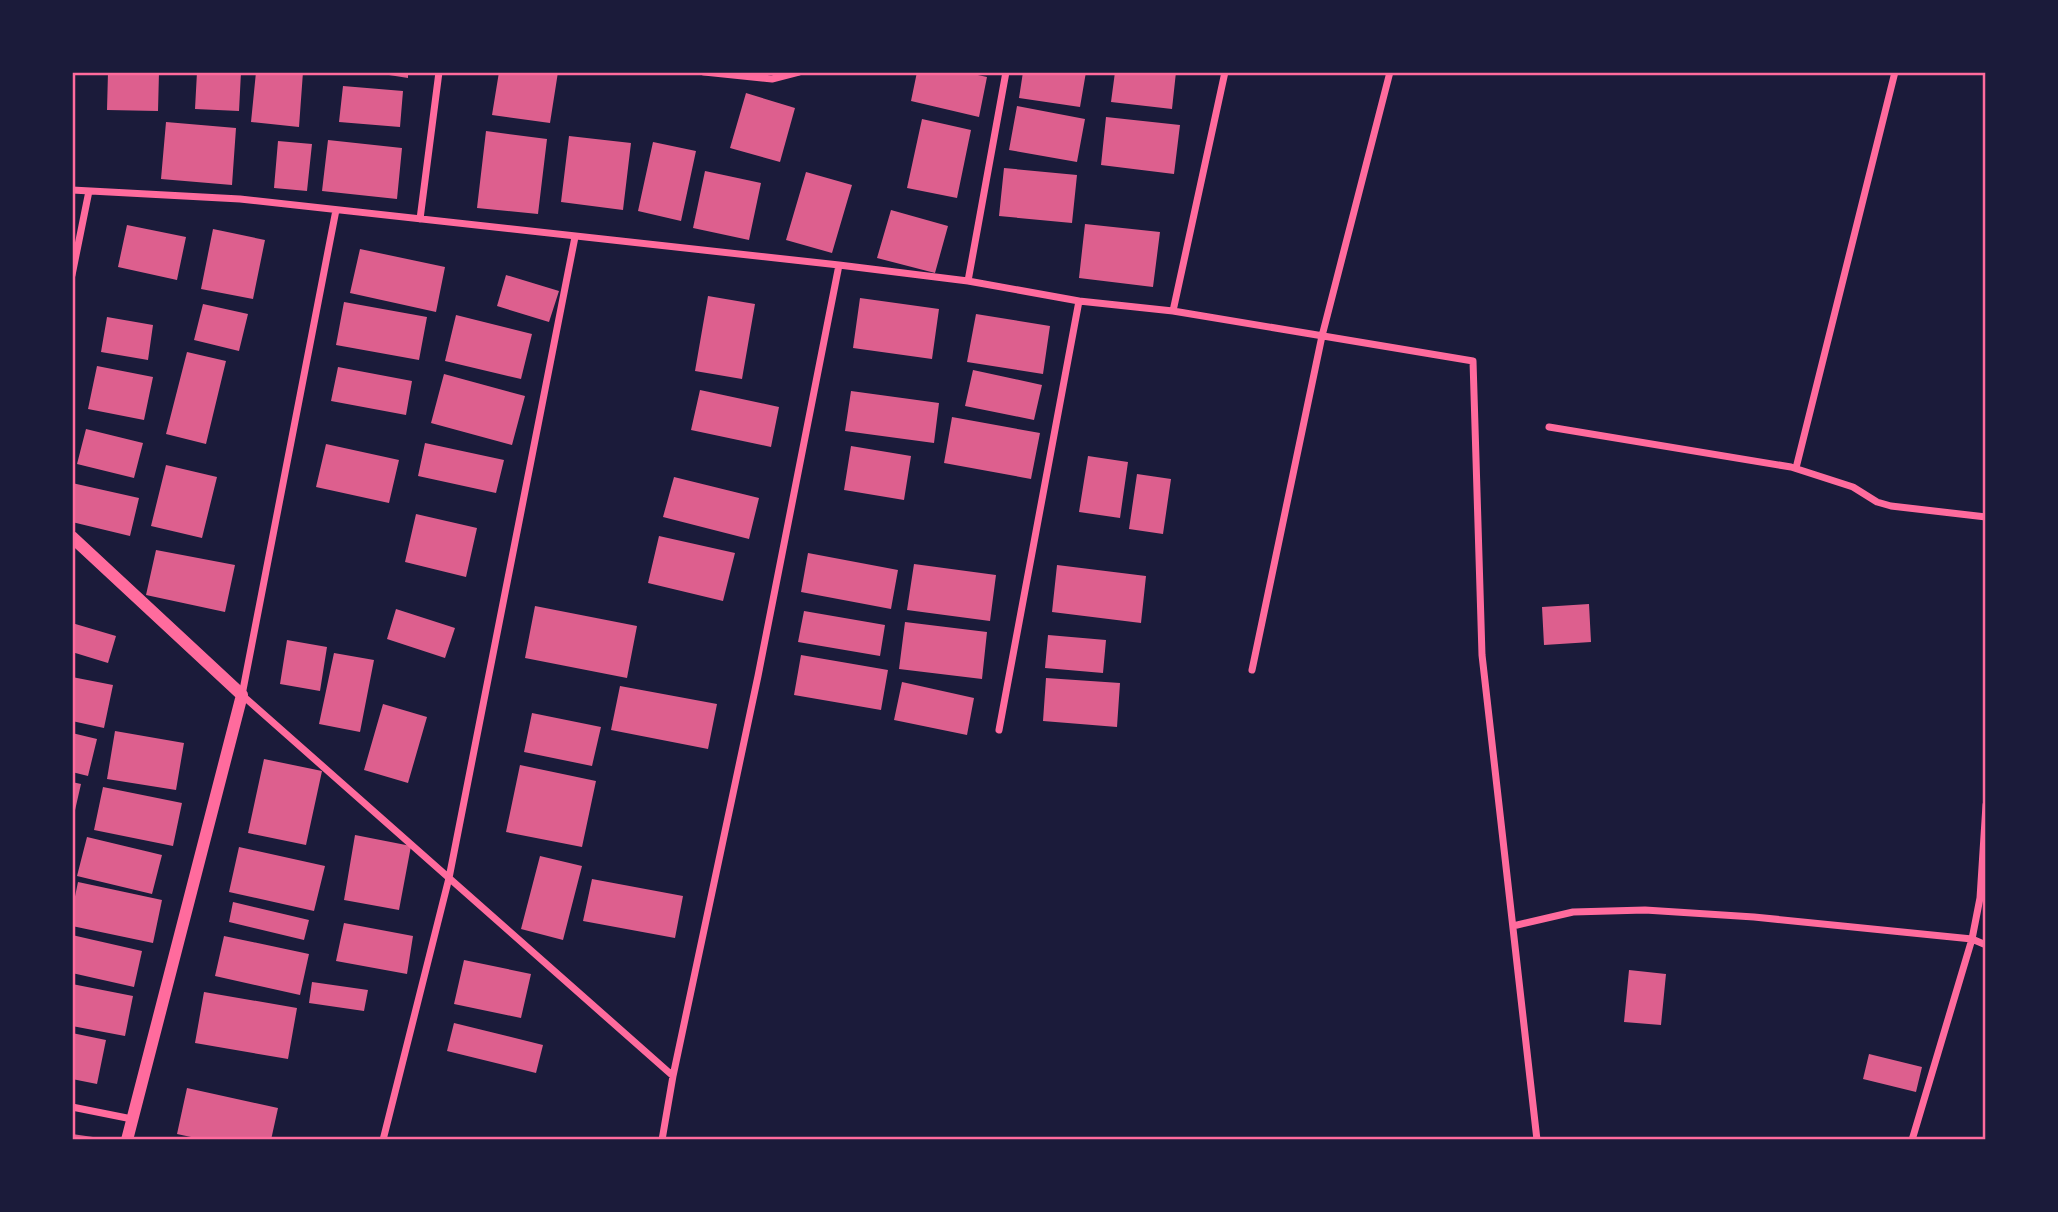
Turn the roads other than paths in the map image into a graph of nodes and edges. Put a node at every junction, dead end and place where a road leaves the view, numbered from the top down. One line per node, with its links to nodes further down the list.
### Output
1 (439, 72): 11 (street)
2 (704, 72): 3 (street)
3 (799, 72)
4 (1006, 72): 15 (street)
5 (1225, 72): 17 (street)
6 (1390, 72): 18 (street)
7 (1895, 72): 20 (street)
8 (72, 190): 9 (street)
9 (89, 191): 10 (street); 14 (street)
10 (337, 210): 11 (street); 24 (street)
11 (420, 219): 12 (street)
12 (575, 237): 13 (street); 27 (street)
13 (839, 265): 15 (street); 31 (street)
14 (72, 275)
15 (968, 281): 16 (street)
16 (1079, 301): 17 (street); 25 (street)
17 (1173, 311): 18 (street)
18 (1322, 336): 23 (street); 28 (street)
19 (1549, 427): 20 (street)
20 (1796, 468): 21 (street)
21 (1986, 517)
22 (72, 537): 24 (street)
23 (1252, 670)
24 (242, 695): 27 (street); 33 (street)
25 (999, 730)
26 (1986, 805): 29 (street)
27 (449, 878): 31 (street); 35 (street)
28 (1513, 926): 29 (street); 37 (street)
29 (1972, 939): 30 (street); 38 (street)
30 (1986, 945)
31 (673, 1076): 36 (street)
32 (72, 1107): 33 (street)
33 (132, 1119): 34 (street)
34 (127, 1140)
35 (383, 1140)
36 (662, 1140)
37 (1537, 1140)
38 (1912, 1140)

